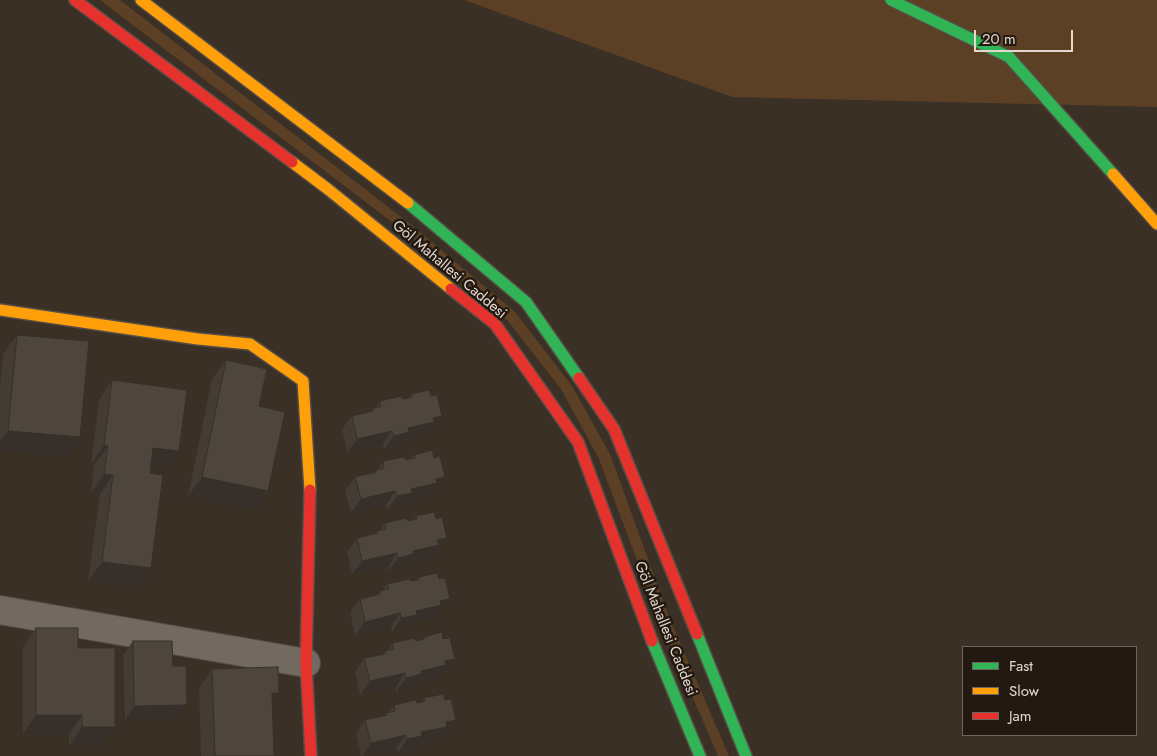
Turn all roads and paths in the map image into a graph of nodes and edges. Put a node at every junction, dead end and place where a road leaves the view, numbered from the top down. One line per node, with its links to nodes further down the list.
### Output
1 (75, 0): 9 (main road, Göl Mahallesi Caddesi)
2 (140, 0): 10 (main road, Göl Mahallesi Caddesi)
3 (891, 0): 4 (main road)
4 (1157, 224)
5 (0, 310): 7 (main road)
6 (0, 610): 7 (street)
7 (306, 663): 8 (main road)
8 (311, 756)
9 (700, 756)
10 (746, 756)

